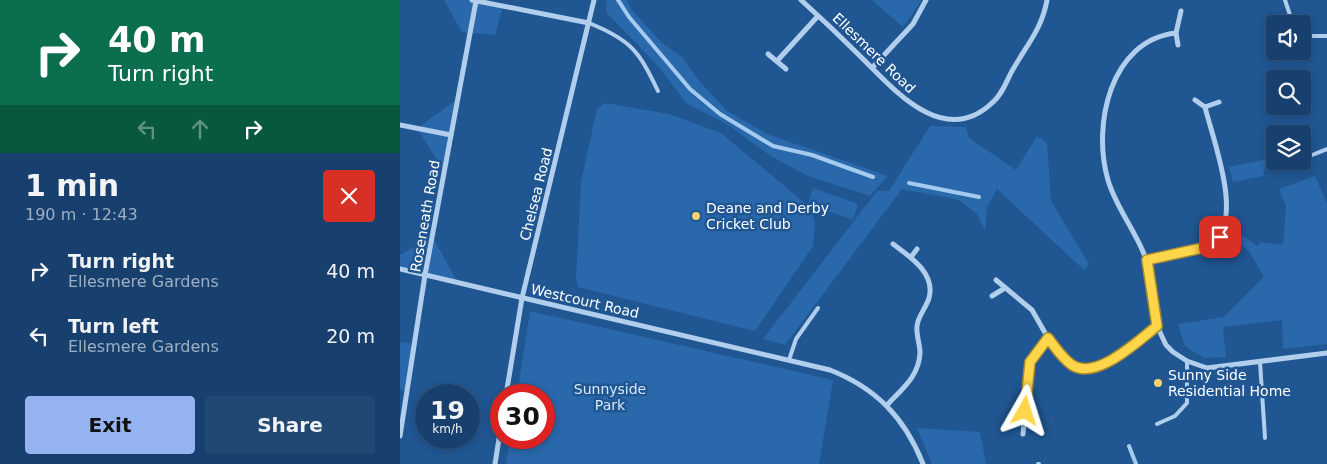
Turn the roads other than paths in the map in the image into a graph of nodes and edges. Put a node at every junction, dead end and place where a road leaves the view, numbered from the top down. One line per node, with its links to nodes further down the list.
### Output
1 (474, 0): 10 (street); 24 (street, Roseneath Road)
2 (594, 0): 10 (street, Chelsea Road)
3 (801, 0): 9 (street, Ellesmere Road)
4 (926, 0): 17 (street)
5 (1047, 0): 17 (street, Ellesmere Road)
6 (1285, 0): 8 (lane)
7 (1181, 11): 11 (street)
8 (1289, 15)
9 (818, 16): 16 (street); 17 (street, Ellesmere Road)
10 (589, 23): 19 (lane); 36 (street, Chelsea Road)
11 (1176, 33): 14 (street); 30 (street)
12 (1311, 36): 13 (lane)
13 (1327, 36)
14 (1178, 45)
15 (768, 54): 16 (street)
16 (777, 61): 18 (street)
17 (872, 68)
18 (786, 69)
19 (658, 91)
20 (1195, 100): 22 (street)
21 (1219, 102): 22 (street)
22 (1205, 107): 30 (street)
23 (400, 125): 24 (street)
24 (451, 135): 32 (street, Roseneath Road)
25 (1327, 149): 26 (lane)
26 (1311, 156)
27 (893, 244): 29 (street)
28 (917, 249): 29 (street)
29 (911, 257): 45 (street)
30 (1147, 260): 38 (street)
31 (400, 269): 32 (street, Westcourt Road)
32 (425, 276): 36 (street, Westcourt Road); 50 (street, Roseneath Road)
33 (996, 280): 34 (street)
34 (1005, 288): 35 (street); 39 (street)
35 (992, 296)
36 (522, 298): 41 (street, Westcourt Road); 44 (street, Chelsea Road)
37 (818, 308): 41 (lane)
38 (1157, 326): 39 (street); 42 (street)
39 (1048, 338): 46 (street)
40 (1327, 353): 43 (street)
41 (789, 360): 45 (street, Westcourt Road)
42 (1187, 361): 43 (street); 48 (lane)
43 (1260, 362): 51 (lane)
44 (508, 384)
45 (888, 404): 54 (street, Westcourt Road)
46 (1025, 411): 47 (street); 49 (street)
47 (1035, 412)
48 (1157, 424)
49 (1023, 434)
50 (400, 436)
51 (1265, 438)
52 (497, 449): 53 (street)
53 (495, 464)
54 (923, 464)

